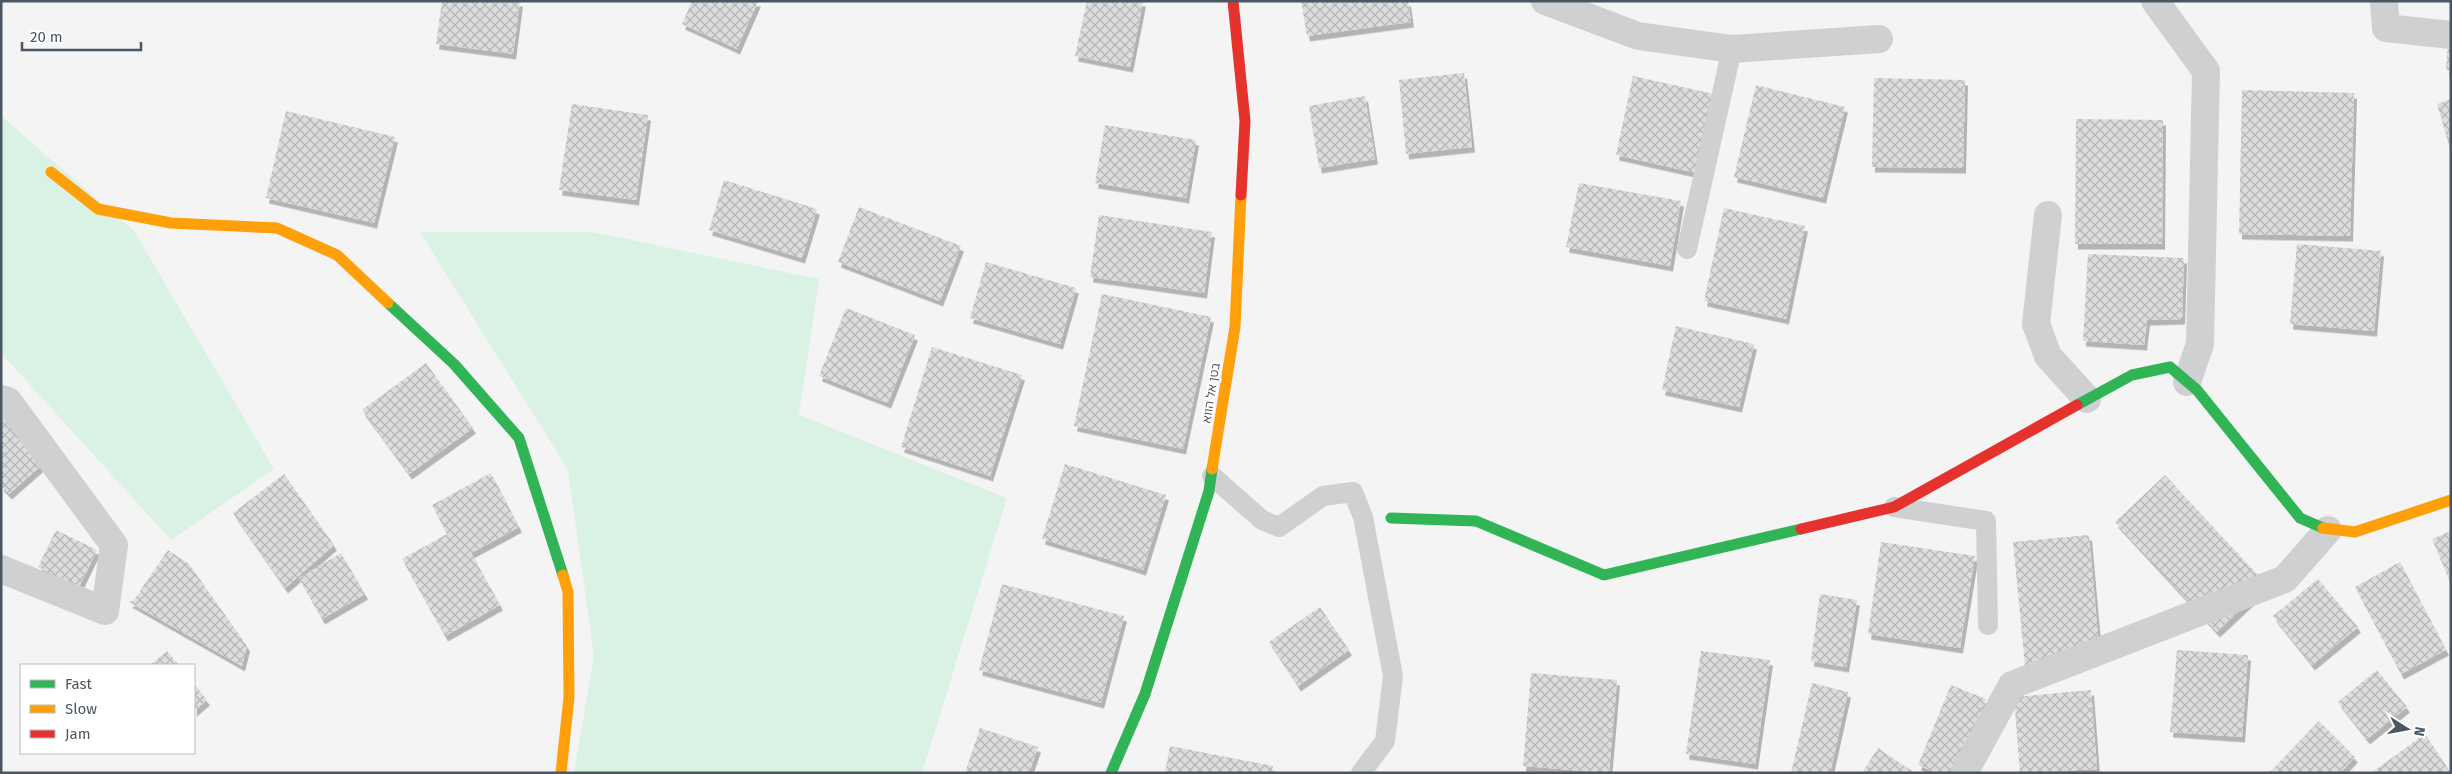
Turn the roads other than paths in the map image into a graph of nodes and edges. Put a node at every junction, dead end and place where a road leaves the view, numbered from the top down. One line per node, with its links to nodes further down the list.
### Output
1 (1233, 1): 14 (street, בטן אל הווא)
2 (1545, 1): 7 (street)
3 (2155, 1): 11 (street)
4 (2384, 1): 5 (street)
5 (2451, 35)
6 (1879, 39): 7 (street)
7 (1732, 48): 10 (lane)
8 (50, 172): 21 (street)
9 (2048, 215): 13 (street)
10 (1687, 249)
11 (2187, 382): 13 (street); 18 (street)
12 (1, 399): 19 (street)
13 (2088, 400): 16 (street)
14 (1212, 476): 22 (street, בטן אל הווא); 23 (lane)
15 (2451, 500): 18 (street)
16 (1894, 507): 17 (street); 20 (lane)
17 (1391, 518)
18 (2328, 530): 24 (street)
19 (1, 569)
20 (1988, 625)
21 (561, 773)
22 (1111, 773)
23 (1361, 773)
24 (1964, 773)

